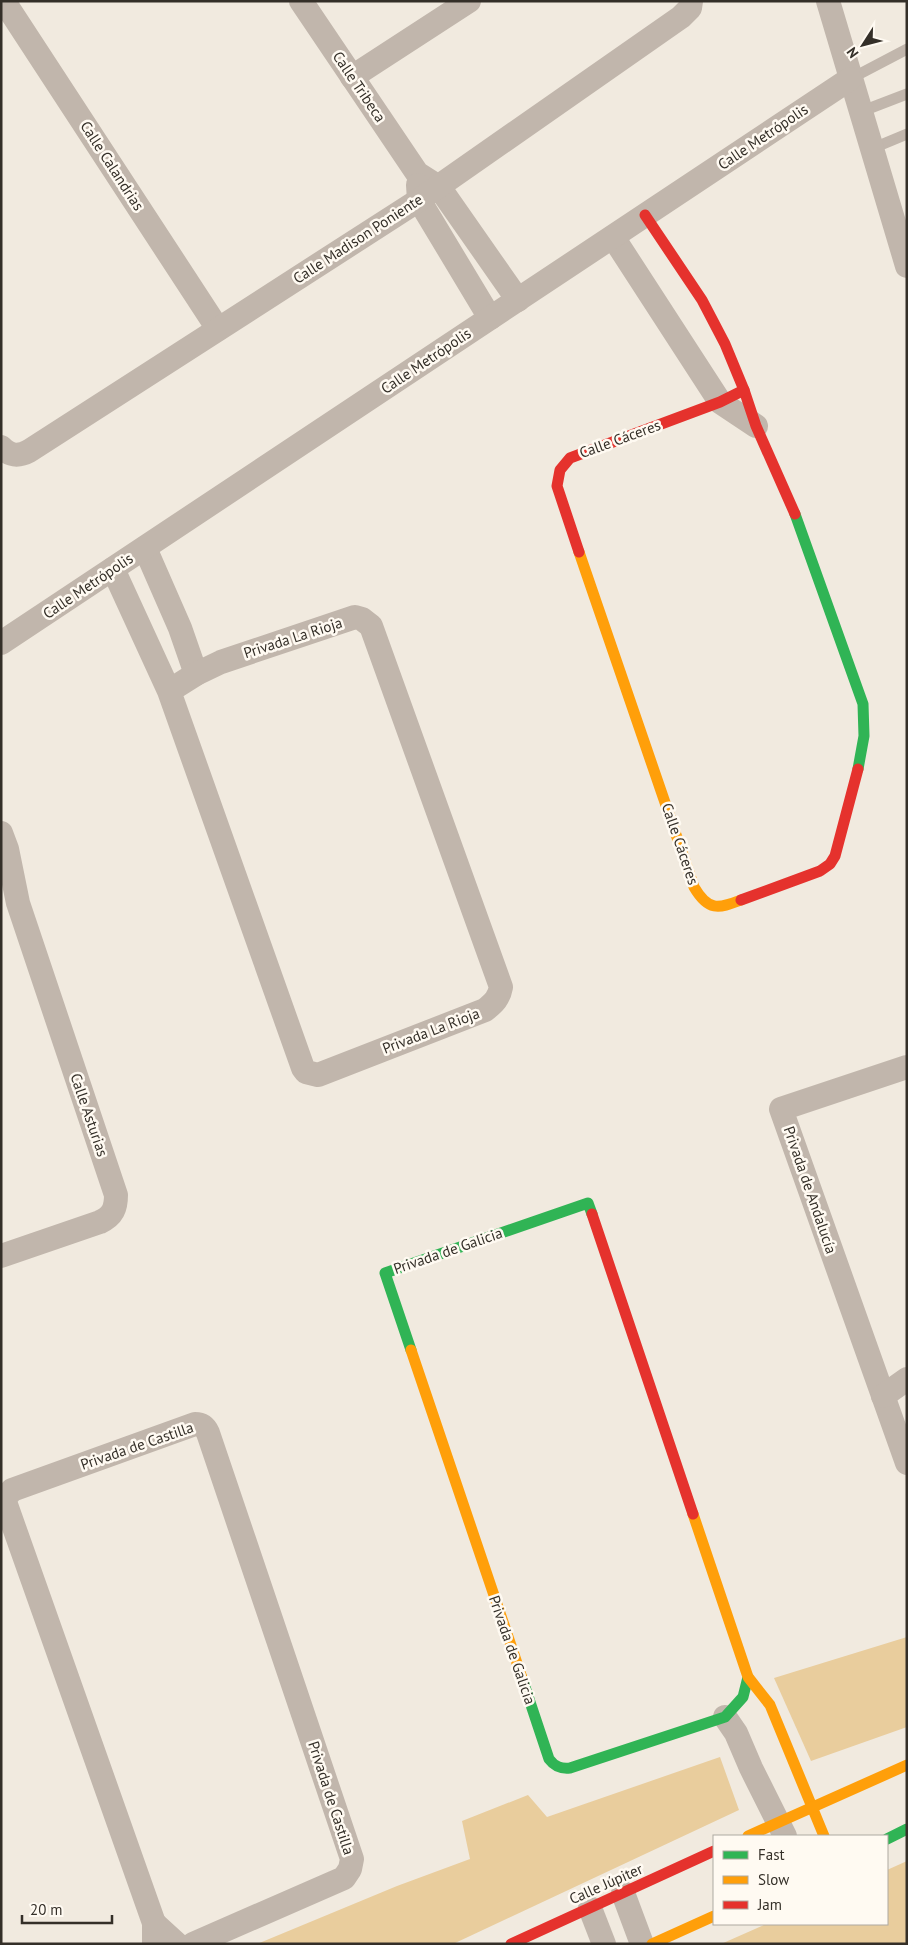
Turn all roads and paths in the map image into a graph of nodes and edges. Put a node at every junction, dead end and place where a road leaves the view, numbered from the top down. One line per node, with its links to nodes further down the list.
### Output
1 (302, 1): 7 (street, Calle Tribeca)
2 (468, 1): 7 (street)
3 (828, 1): 8 (street)
4 (4, 3): 21 (street, Calle Calandrias)
5 (686, 9): 14 (street, Calle Madison Poniente)
6 (907, 49): 8 (lane)
7 (352, 77): 13 (street, Calle Tribeca)
8 (850, 79): 10 (street); 16 (street, Calle Metrópolis)
9 (907, 94): 10 (lane)
10 (860, 112): 12 (street)
11 (907, 134): 12 (lane)
12 (871, 149): 18 (street)
13 (416, 173): 14 (street, Calle Tribeca); 15 (street, Calle Tribeca)
14 (439, 187): 15 (street, Calle Madison Poniente); 19 (street, Calle Tribeca)
15 (419, 200): 20 (street, Calle Tribeca); 21 (street, Calle Madison Poniente)
16 (646, 216): 17 (street, Calle Metrópolis); 22 (street, Calle Cáceres)
17 (614, 237): 19 (street, Calle Metrópolis); 23 (street)
18 (905, 253)
19 (518, 300): 20 (street, Calle Metrópolis)
20 (490, 318): 26 (street, Calle Metrópolis)
21 (218, 329): 25 (street, Calle Madison Poniente)
22 (744, 390): 23 (street, Calle Cáceres); 24 (street, Calle Cáceres)
23 (720, 402): 24 (street); 24 (street, Calle Cáceres)
24 (756, 426)
25 (1, 447)
26 (145, 548): 27 (street, Calle Metrópolis); 28 (street)
27 (113, 570): 29 (street, Privada La Rioja); 30 (street, Calle Metrópolis)
28 (172, 607): 29 (street); 31 (street)
29 (138, 624): 32 (street, Privada La Rioja)
30 (1, 643)
31 (196, 674): 32 (street, Privada La Rioja); 32 (street, Privada La Rioja)
32 (169, 691)
33 (3, 845): 35 (street, Calle Asturias)
34 (1, 885): 35 (street, Calle Asturias)
35 (18, 903): 37 (street, Calle Asturias)
36 (907, 1067): 39 (street, Privada de Andalucía)
37 (1, 1256)
38 (907, 1379): 39 (street)
39 (882, 1396): 40 (street, Privada de Andalucía)
40 (907, 1463)
41 (748, 1677): 42 (street); 42 (street, Privada de Galicia); 44 (street, Privada de Galicia)
42 (725, 1718): 45 (street)
43 (907, 1764): 44 (street)
44 (811, 1808): 45 (street); 48 (street, Privada de Galicia)
45 (782, 1829): 47 (street)
46 (907, 1829): 49 (street)
47 (753, 1835)
48 (824, 1835)
49 (888, 1838)
50 (713, 1851): 51 (street, Calle Júpiter)
51 (623, 1893): 52 (street, Calle Júpiter); 59 (street)
52 (590, 1908): 57 (street, Calle Júpiter); 58 (street)
53 (713, 1916): 60 (street)
54 (154, 1933): 55 (street, Privada de Castilla); 56 (street, Privada de Castilla)
55 (177, 1944)
56 (193, 1944)
57 (511, 1944)
58 (604, 1944)
59 (642, 1944)
60 (652, 1944)

